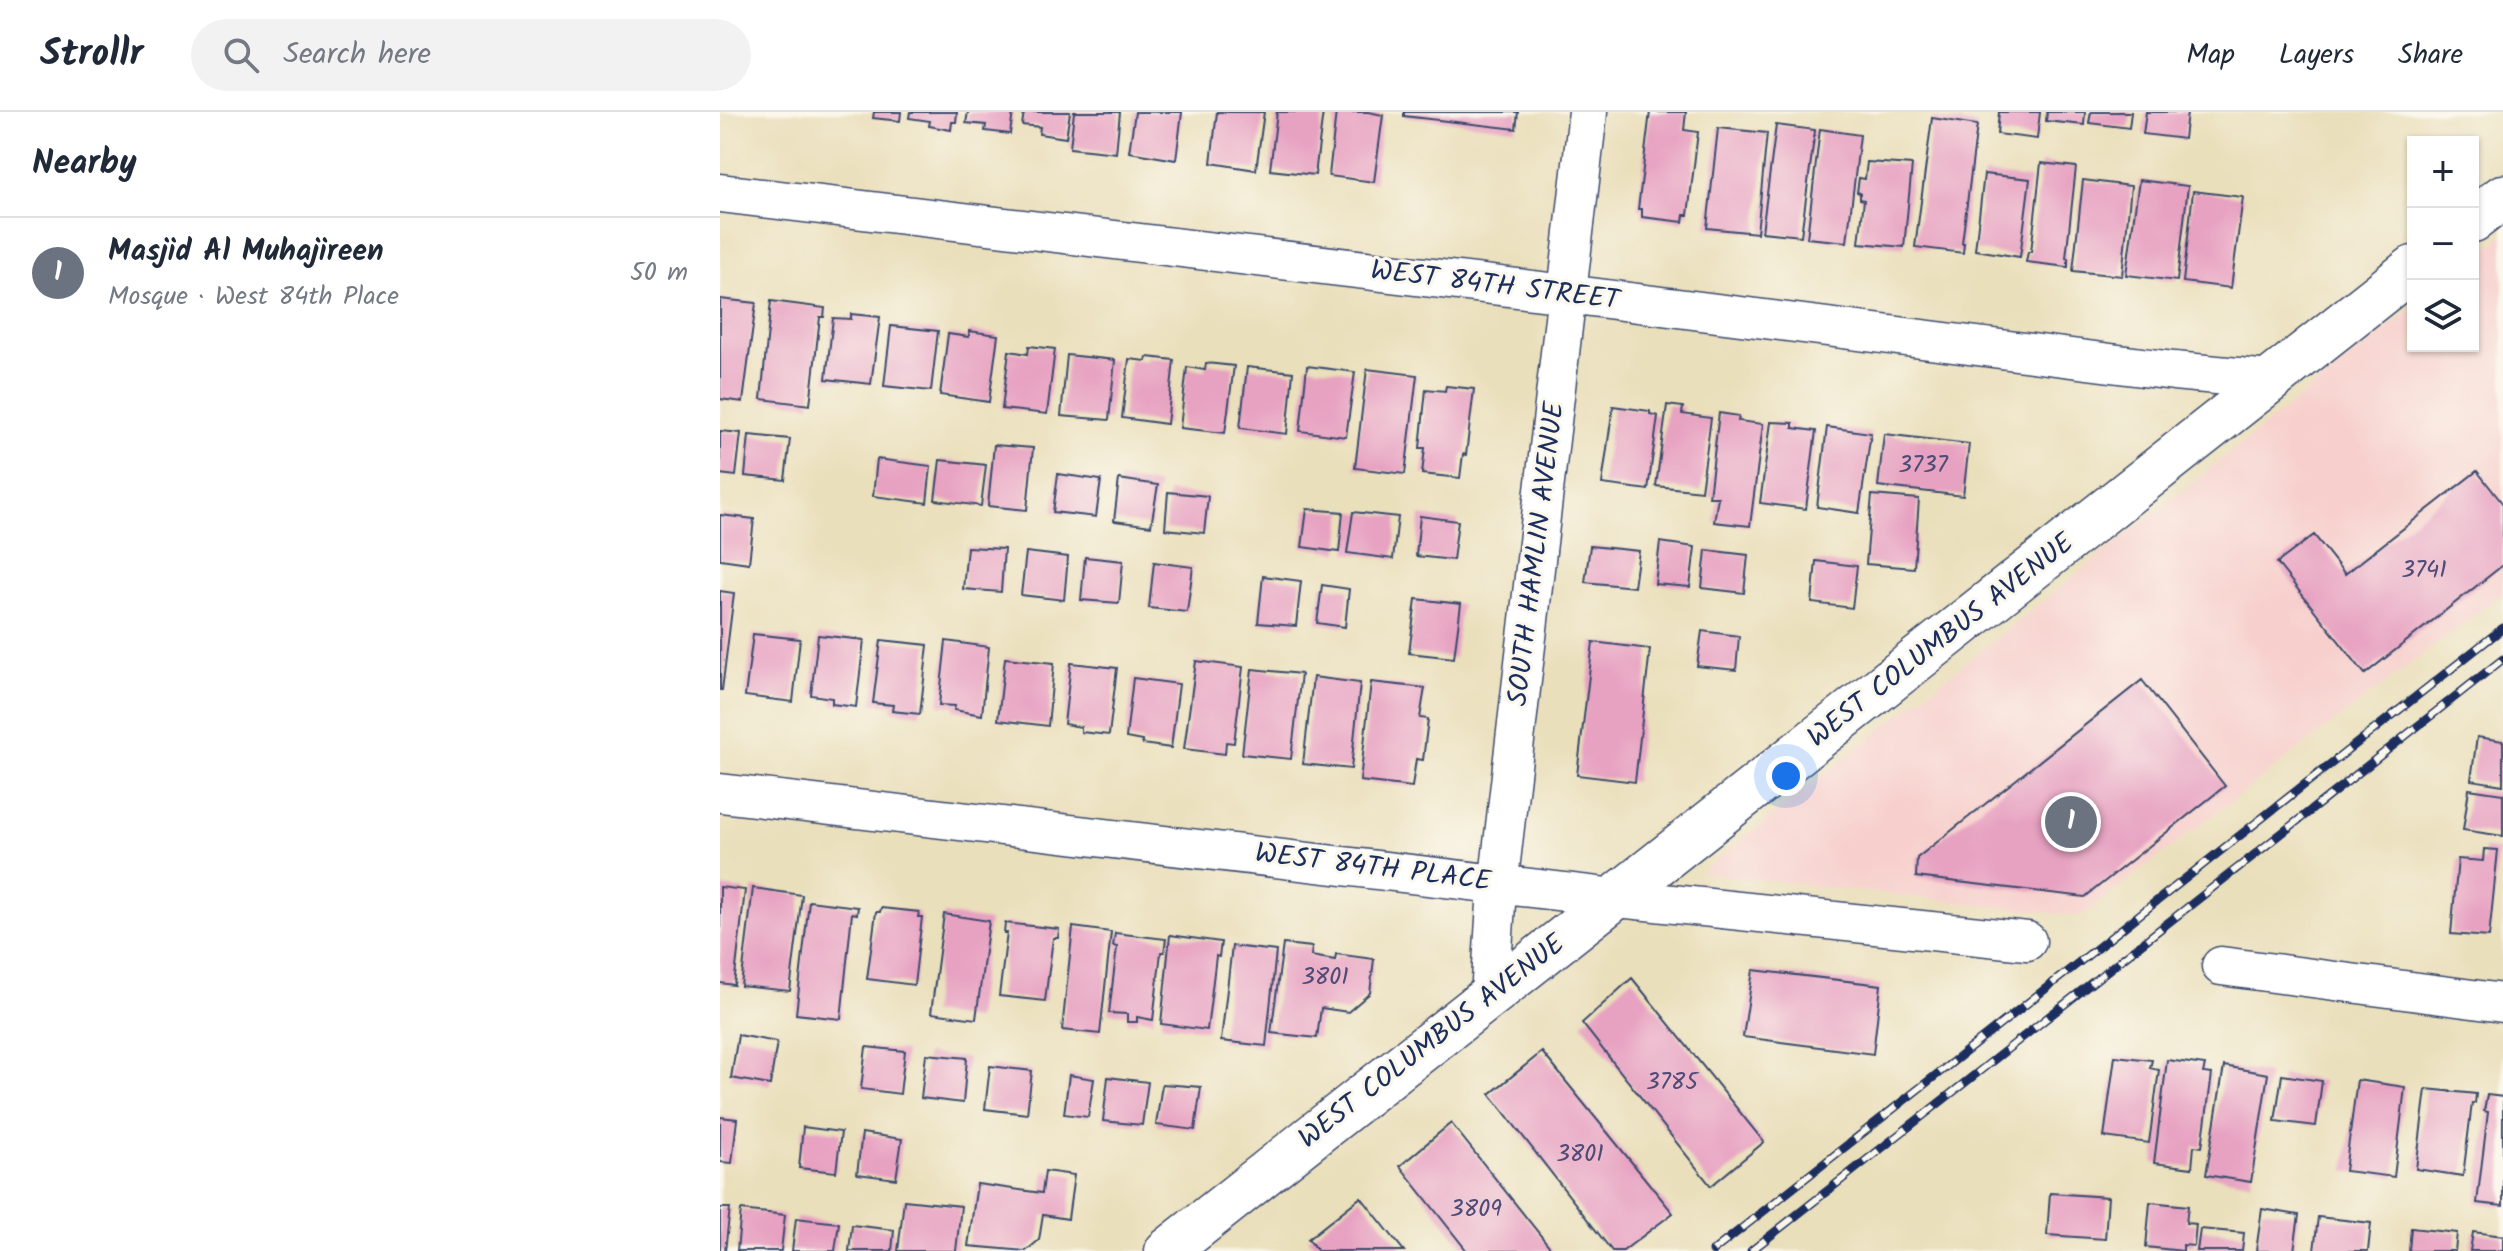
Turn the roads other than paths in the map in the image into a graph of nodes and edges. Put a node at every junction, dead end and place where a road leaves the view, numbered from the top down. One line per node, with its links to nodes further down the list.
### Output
1 (1588, 112): 6 (street, SOUTH HAMLIN AVENUE)
2 (720, 193): 6 (street, WEST 84TH STREET)
3 (2503, 197): 4 (main road)
4 (2479, 215)
5 (2407, 273): 7 (main road, WEST COLUMBUS AVENUE)
6 (1567, 294): 7 (street, WEST 84TH STREET); 9 (street, SOUTH HAMLIN AVENUE)
7 (2270, 380): 10 (main road, WEST COLUMBUS AVENUE)
8 (720, 793): 9 (street, WEST 84TH PLACE)
9 (1499, 883): 10 (street, WEST 84TH PLACE); 13 (street, SOUTH HAMLIN AVENUE)
10 (1616, 898): 11 (street, WEST 84TH PLACE); 13 (main road, WEST COLUMBUS AVENUE)
11 (2027, 941)
12 (2221, 966): 14 (street)
13 (1490, 996): 15 (main road, WEST COLUMBUS AVENUE)
14 (2503, 1003)
15 (1167, 1251)

